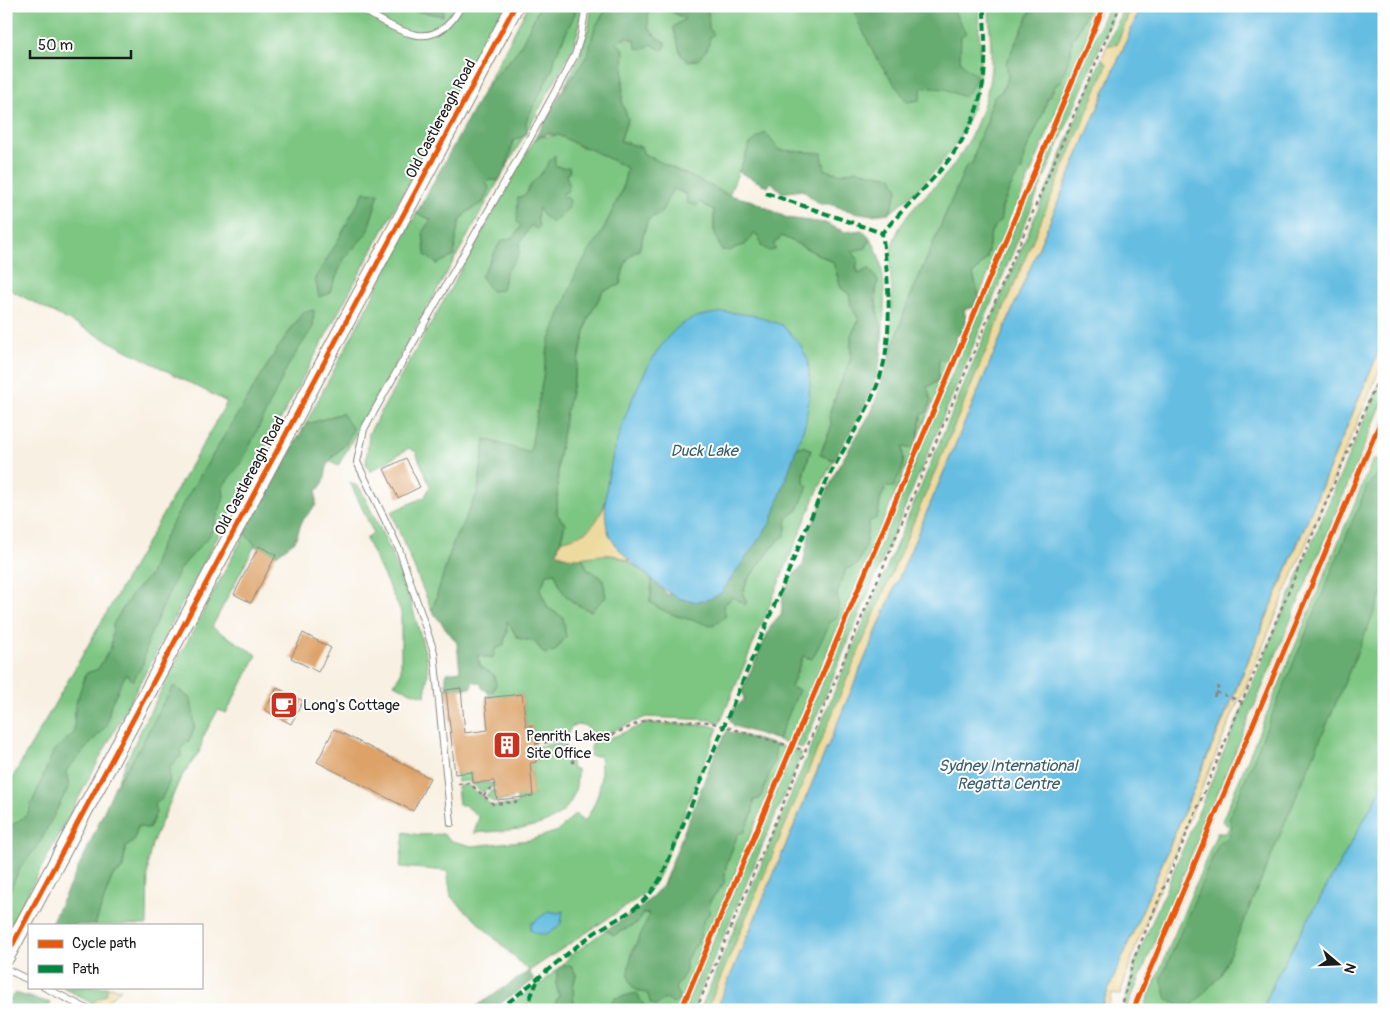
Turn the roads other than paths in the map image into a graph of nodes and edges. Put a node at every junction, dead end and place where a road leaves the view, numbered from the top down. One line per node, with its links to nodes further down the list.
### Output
1 (357, 6): 2 (lane)
2 (461, 6)
3 (515, 6): 7 (street, Old Castlereagh Road)
4 (586, 6): 6 (lane)
5 (1384, 413): 12 (lane)
6 (451, 823)
7 (6, 957)
8 (6, 969): 9 (lane)
9 (28, 980)
10 (46, 988): 11 (lane)
11 (89, 1010)
12 (1134, 1010)

